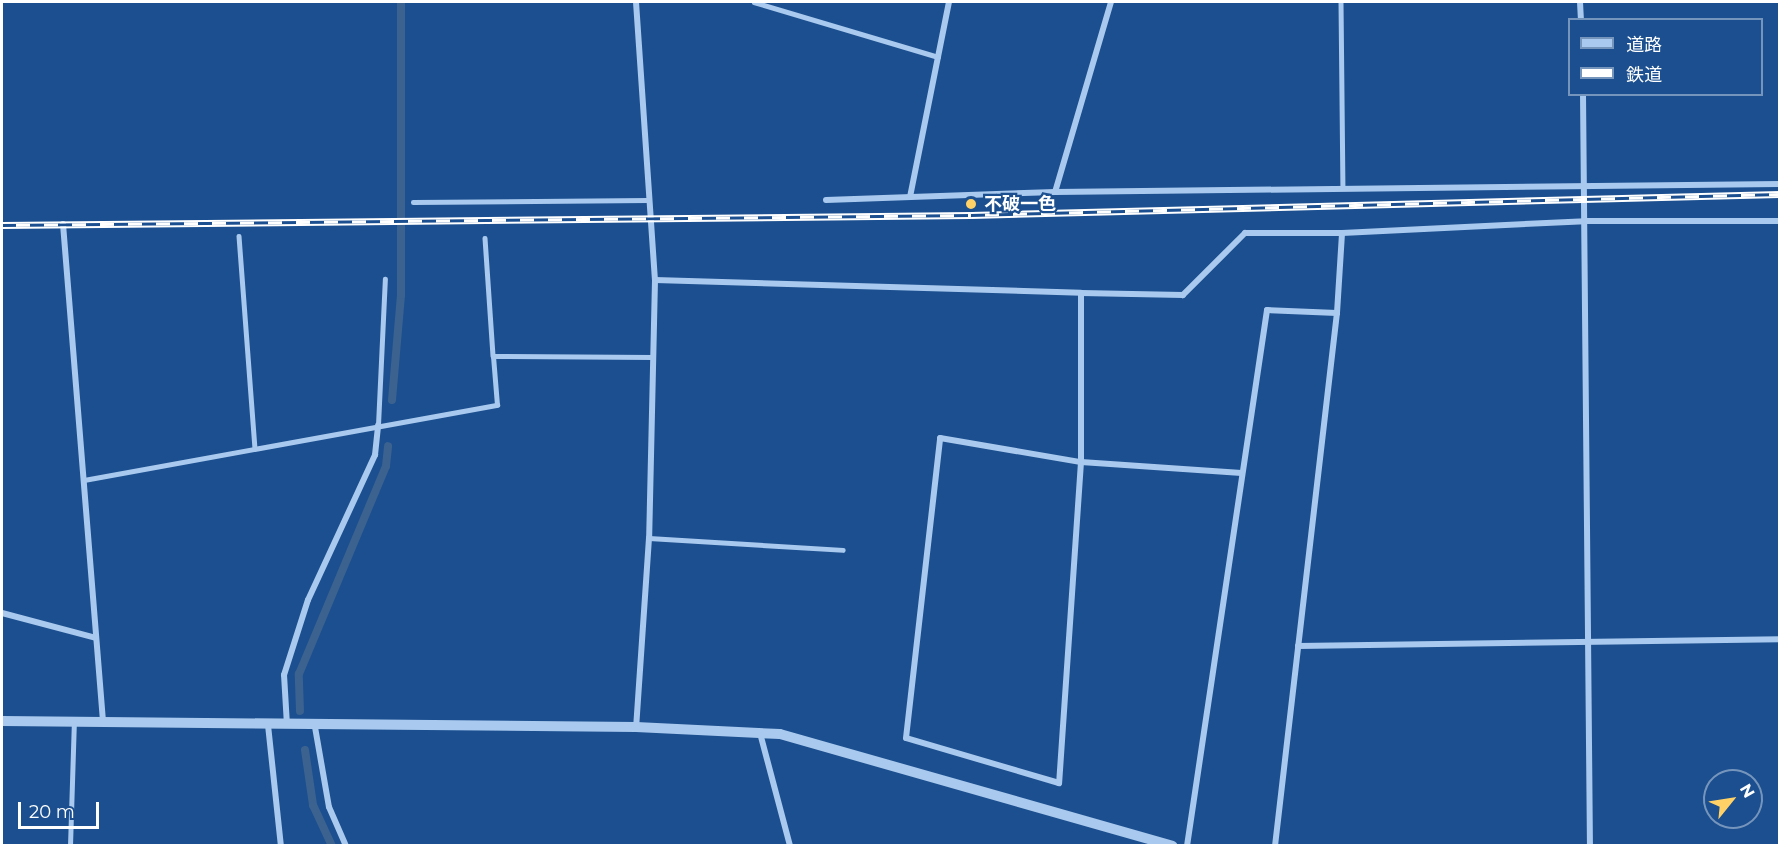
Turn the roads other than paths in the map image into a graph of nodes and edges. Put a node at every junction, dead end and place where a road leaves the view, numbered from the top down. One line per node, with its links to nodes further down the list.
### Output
1 (636, 2): 15 (street)
2 (754, 2): 8 (lane)
3 (949, 2): 8 (street)
4 (1112, 2): 13 (street)
5 (1341, 2): 12 (lane)
6 (1580, 2): 7 (street)
7 (1581, 18)
8 (938, 57): 14 (street)
9 (1583, 96): 10 (street)
10 (1585, 182): 11 (street); 12 (street); 18 (street)
11 (1779, 184)
12 (1343, 185): 13 (street)
13 (1054, 192): 14 (street)
14 (910, 197): 16 (street)
15 (648, 200): 17 (lane); 25 (street)
16 (826, 200)
17 (413, 202)
18 (1585, 221): 19 (street); 21 (street); 40 (street)
19 (1779, 221)
20 (63, 224): 34 (street)
21 (1342, 233): 26 (street); 27 (street)
22 (239, 236): 31 (lane)
23 (486, 238): 28 (lane)
24 (385, 279): 30 (lane)
25 (655, 280): 26 (street); 29 (street)
26 (1081, 293): 32 (street)
27 (1337, 313): 33 (street); 41 (street)
28 (493, 356): 29 (lane); 30 (lane)
29 (653, 357): 35 (street)
30 (378, 425): 31 (lane); 46 (street)
31 (255, 448): 34 (lane)
32 (1081, 462): 32 (street); 33 (street)
33 (1242, 473): 55 (street)
34 (84, 480): 38 (street)
35 (649, 538): 36 (lane); 48 (street)
36 (843, 550)
37 (2, 613): 38 (street)
38 (96, 638): 43 (street)
39 (1779, 639): 40 (street)
40 (1588, 642): 41 (street); 57 (street)
41 (1298, 646): 56 (street)
42 (2, 721): 44 (street)
43 (103, 721): 44 (street); 45 (street)
44 (74, 722): 50 (lane)
45 (268, 725): 46 (street); 51 (street)
46 (287, 725): 47 (street)
47 (315, 727): 48 (street); 52 (street)
48 (636, 727): 49 (street)
49 (760, 733): 53 (street); 54 (street)
50 (70, 846)
51 (281, 846)
52 (346, 846)
53 (790, 846)
54 (1172, 846)
55 (1187, 846)
56 (1275, 846)
57 (1590, 846)

